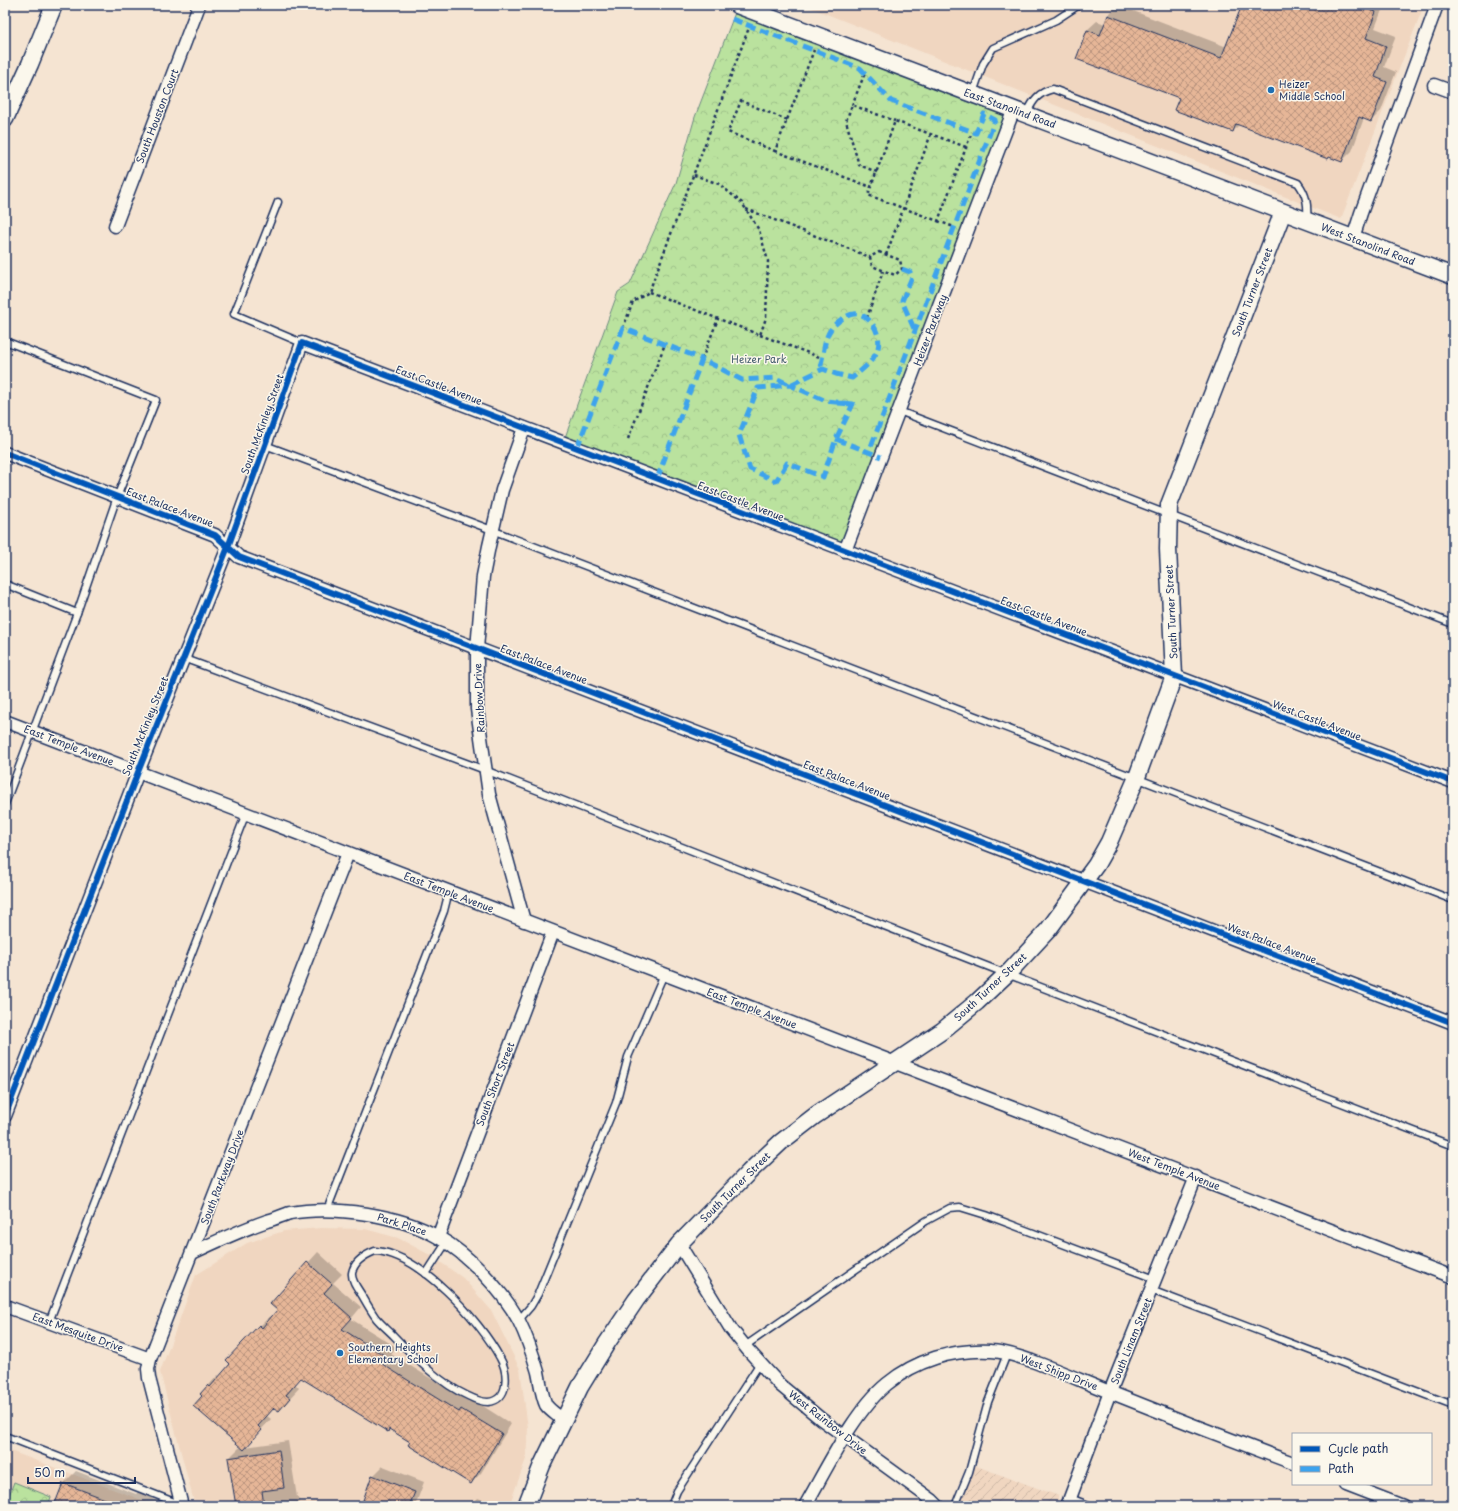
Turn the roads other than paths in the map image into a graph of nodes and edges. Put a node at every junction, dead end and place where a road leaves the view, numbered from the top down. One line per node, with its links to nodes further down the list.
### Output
1 (54, 5): 10 (main road)
2 (198, 5): 14 (street, South Houston Court)
3 (737, 5): 8 (main road, East Stanolind Road)
4 (1079, 5): 8 (lane)
5 (1437, 5): 15 (street)
6 (1434, 85): 7 (street)
7 (1453, 92)
8 (973, 95): 9 (main road, East Stanolind Road)
9 (1020, 111): 12 (main road, East Stanolind Road); 13 (lane); 19 (street, Heizer Parkway)
10 (5, 119)
11 (278, 202): 18 (lane)
12 (1283, 212): 13 (main road, West Stanolind Road); 24 (main road, South Turner Street)
13 (1307, 221): 15 (main road, West Stanolind Road)
14 (115, 226)
15 (1353, 238): 16 (main road, West Stanolind Road)
16 (1453, 276)
17 (5, 341): 23 (lane)
18 (302, 343): 20 (street, East Castle Avenue); 21 (street, South McKinley Street)
19 (899, 411): 24 (lane); 27 (street, Heizer Parkway)
20 (524, 428): 25 (street, Rainbow Drive); 27 (street, East Castle Avenue)
21 (265, 445): 25 (lane); 26 (street, South McKinley Street)
22 (5, 454): 23 (street, East Palace Avenue)
23 (117, 497): 26 (street, East Palace Avenue); 29 (lane)
24 (1168, 513): 30 (lane); 33 (main road, South Turner Street)
25 (492, 530): 31 (street, Rainbow Drive); 38 (lane)
26 (228, 546): 31 (street, East Palace Avenue); 32 (street, South McKinley Street)
27 (845, 551): 33 (street, East Castle Avenue)
28 (5, 584): 29 (lane)
29 (77, 613): 35 (lane)
30 (1453, 624)
31 (477, 649): 36 (street, Rainbow Drive); 43 (street, East Palace Avenue)
32 (183, 658): 36 (lane); 37 (street, South McKinley Street)
33 (1174, 676): 38 (main road, South Turner Street); 39 (street, West Castle Avenue)
34 (5, 721): 35 (street, East Temple Avenue)
35 (32, 731): 37 (street, East Temple Avenue); 40 (lane)
36 (485, 770): 46 (street, Rainbow Drive); 49 (lane)
37 (138, 772): 41 (street, East Temple Avenue); 52 (street, South McKinley Street)
38 (1136, 777): 43 (main road, South Turner Street); 45 (lane)
39 (1453, 782)
40 (5, 804)
41 (246, 813): 42 (street, East Temple Avenue); 65 (lane)
42 (348, 853): 44 (street, East Temple Avenue); 58 (street, South Parkway Drive)
43 (1084, 882): 49 (main road, South Turner Street); 50 (street, West Palace Avenue)
44 (449, 891): 46 (street, East Temple Avenue); 55 (lane)
45 (1453, 900)
46 (524, 921): 47 (street, East Temple Avenue)
47 (553, 932): 48 (street, East Temple Avenue); 56 (street, South Short Street)
48 (664, 974): 51 (street, East Temple Avenue); 64 (lane)
49 (1007, 974): 51 (main road, South Turner Street); 53 (lane)
50 (1453, 1023)
51 (894, 1062): 54 (street, West Temple Avenue); 57 (main road, South Turner Street)
52 (5, 1116)
53 (1453, 1146)
54 (1196, 1177): 60 (street, West Temple Avenue); 61 (street, South Linam Street)
55 (326, 1210): 56 (street, Park Place); 58 (street, Park Place)
56 (442, 1240): 59 (lane); 64 (street, Park Place)
57 (679, 1244): 66 (street, West Rainbow Drive); 72 (main road, South Turner Street)
58 (192, 1253): 68 (street, South Parkway Drive)
59 (426, 1274): 59 (lane)
60 (1453, 1276)
61 (1156, 1279): 62 (street, South Linam Street); 66 (lane)
62 (1151, 1290): 70 (street, South Linam Street); 71 (lane)
63 (5, 1306): 65 (street, East Mesquite Drive)
64 (518, 1321): 72 (street, Park Place)
65 (49, 1322): 68 (street, East Mesquite Drive)
66 (745, 1346): 69 (street, West Rainbow Drive)
67 (1007, 1354): 70 (street, West Shipp Drive); 74 (street, West Shipp Drive); 83 (lane)
68 (150, 1358): 78 (street, South Parkway Drive)
69 (760, 1363): 74 (street, West Rainbow Drive); 80 (lane)
70 (1110, 1392): 75 (street, West Shipp Drive); 77 (street, South Linam Street)
71 (1453, 1405)
72 (564, 1421): 79 (main road, South Turner Street)
73 (5, 1436): 78 (lane)
74 (845, 1437): 81 (street, West Shipp Drive); 82 (street, West Rainbow Drive)
75 (1292, 1463)
76 (1349, 1485): 85 (street)
77 (1069, 1502): 84 (lane)
78 (182, 1505)
79 (526, 1506)
80 (670, 1506)
81 (805, 1506)
82 (938, 1506)
83 (955, 1506)
84 (1091, 1506)
85 (1403, 1506)

